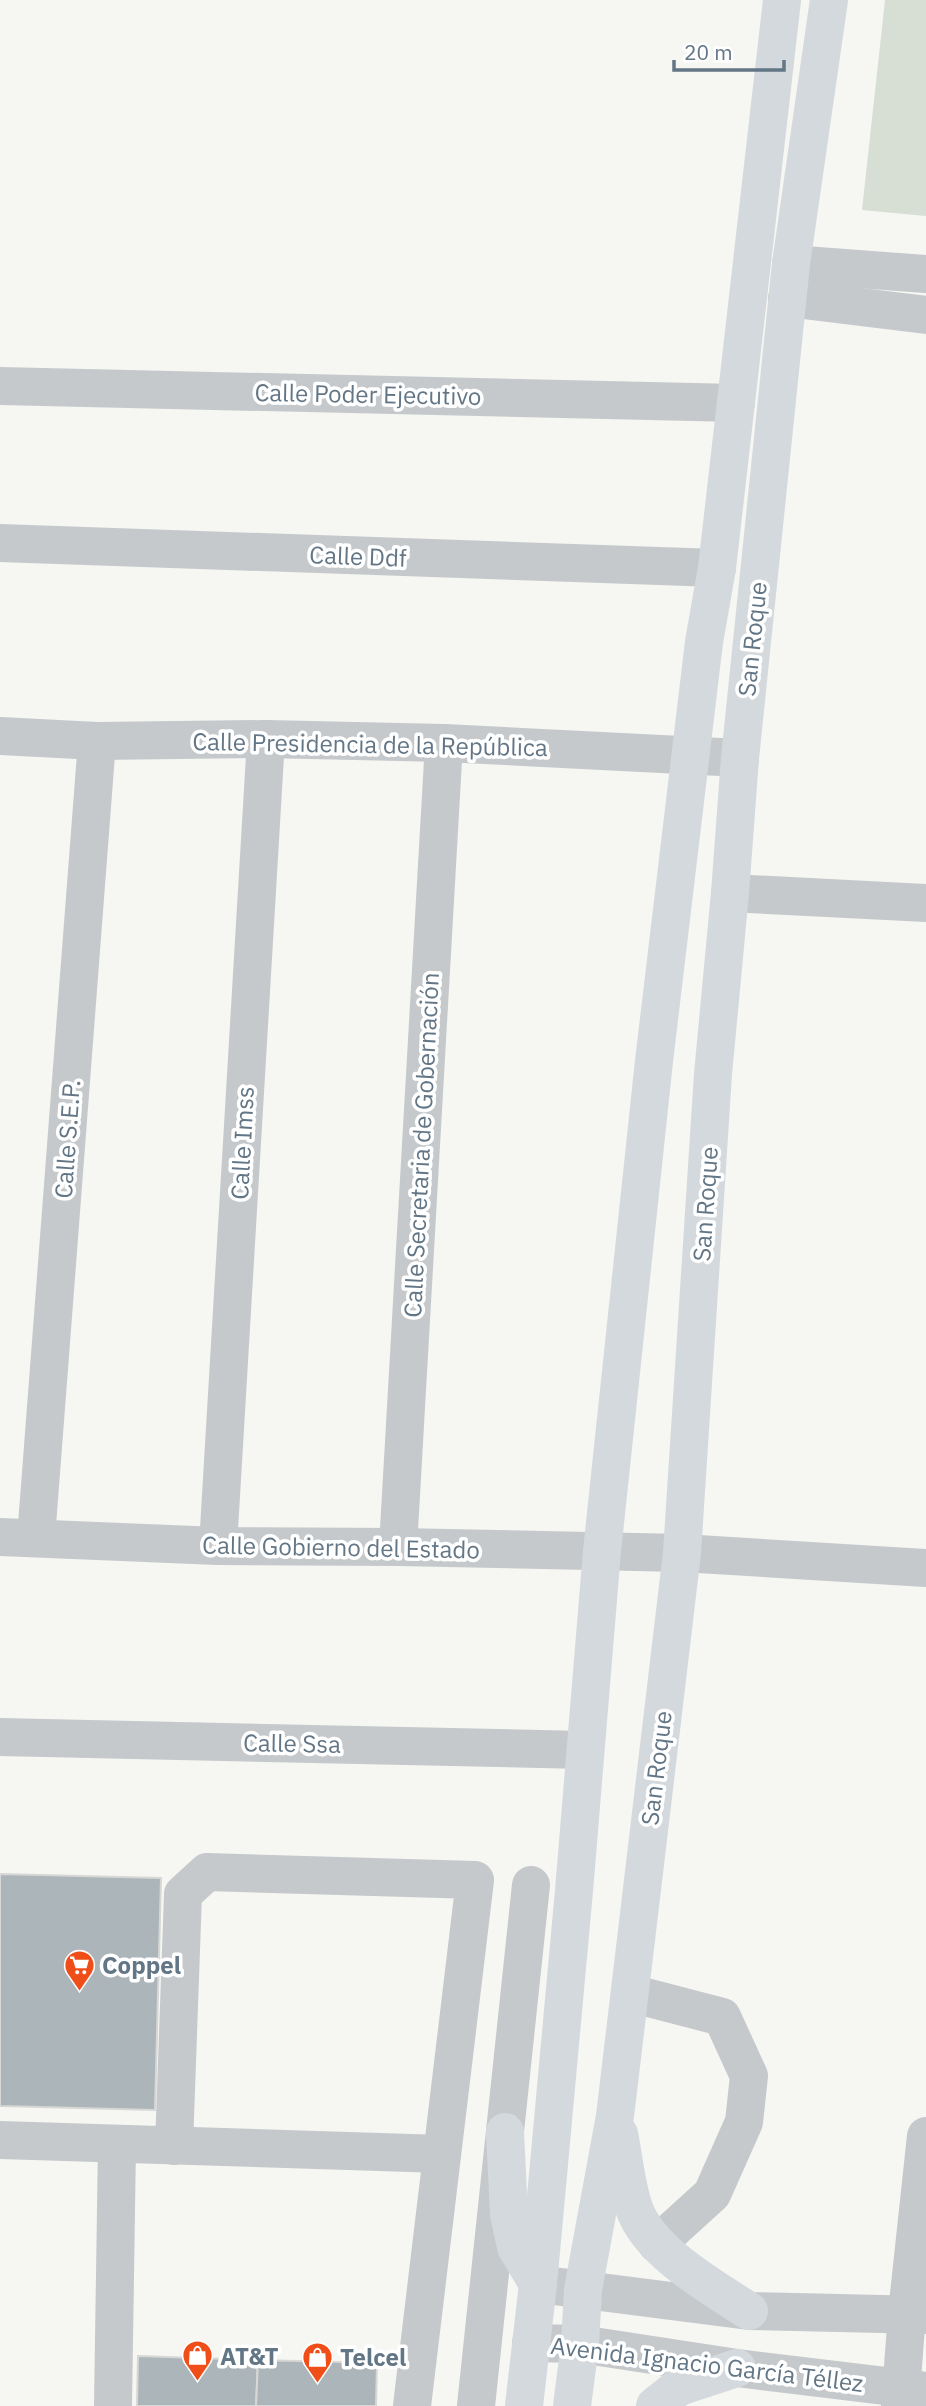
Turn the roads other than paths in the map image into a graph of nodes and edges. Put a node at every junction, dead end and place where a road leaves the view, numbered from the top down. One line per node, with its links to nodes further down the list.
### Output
1 (782, 0): 7 (main road, San Roque)
2 (829, 0): 4 (main road, San Roque)
3 (926, 274): 4 (street)
4 (789, 281): 5 (street); 15 (main road, San Roque)
5 (926, 315)
6 (0, 386): 7 (street, Calle Poder Ejecutivo)
7 (736, 402): 9 (main road, San Roque)
8 (0, 543): 9 (street, Calle Ddf)
9 (717, 568): 14 (main road, San Roque)
10 (0, 736): 12 (street, Calle Presidencia de la República)
11 (266, 740): 12 (street, Calle Presidencia de la República); 13 (street, Calle Presidencia de la República); 19 (street, Calle Imss)
12 (97, 741): 18 (street, Calle S.E.P.)
13 (444, 743): 14 (street, Calle Presidencia de la República); 20 (street, Calle Secretaria de Gobernación)
14 (690, 755): 15 (street, Calle Presidencia de la República); 21 (main road, San Roque)
15 (740, 758): 16 (main road, San Roque)
16 (730, 893): 17 (street); 22 (main road, San Roque)
17 (926, 903)
18 (18, 1537): 19 (street, Calle Gobierno del Estado)
19 (218, 1546): 20 (street, Calle Gobierno del Estado)
20 (398, 1546): 21 (street, Calle Gobierno del Estado)
21 (602, 1551): 22 (street, Calle Gobierno del Estado); 25 (main road, San Roque)
22 (682, 1553): 23 (street, Calle Gobierno del Estado); 29 (main road, San Roque)
23 (926, 1568)
24 (0, 1737): 25 (street, Calle Ssa)
25 (584, 1750): 28 (main road, San Roque)
26 (475, 1880): 27 (street); 35 (street); 36 (street)
27 (531, 1885): 28 (street); 31 (street)
28 (574, 1891): 38 (main road, San Roque)
29 (630, 1993): 30 (main road, San Roque); 37 (street)
30 (615, 2116): 37 (main road); 39 (main road, San Roque)
31 (505, 2132): 38 (main road); 49 (street)
32 (926, 2136): 41 (street)
33 (0, 2140): 34 (street)
34 (117, 2144): 35 (street); 47 (street)
35 (174, 2146): 36 (street)
36 (443, 2154): 48 (street)
37 (657, 2244): 40 (main road)
38 (538, 2284): 39 (street); 42 (main road, San Roque)
39 (583, 2290): 40 (street); 43 (main road, San Roque)
40 (749, 2311): 41 (street)
41 (916, 2314): 45 (street)
42 (531, 2343): 43 (street, Avenida Ignacio García Téllez); 46 (main road, San Roque)
43 (580, 2344): 44 (street, Avenida Ignacio García Téllez); 50 (main road, San Roque)
44 (737, 2368): 45 (street, Avenida Ignacio García Téllez); 51 (main road)
45 (909, 2395)
46 (520, 2399)
47 (113, 2406)
48 (412, 2406)
49 (477, 2406)
50 (572, 2406)
51 (655, 2406)

